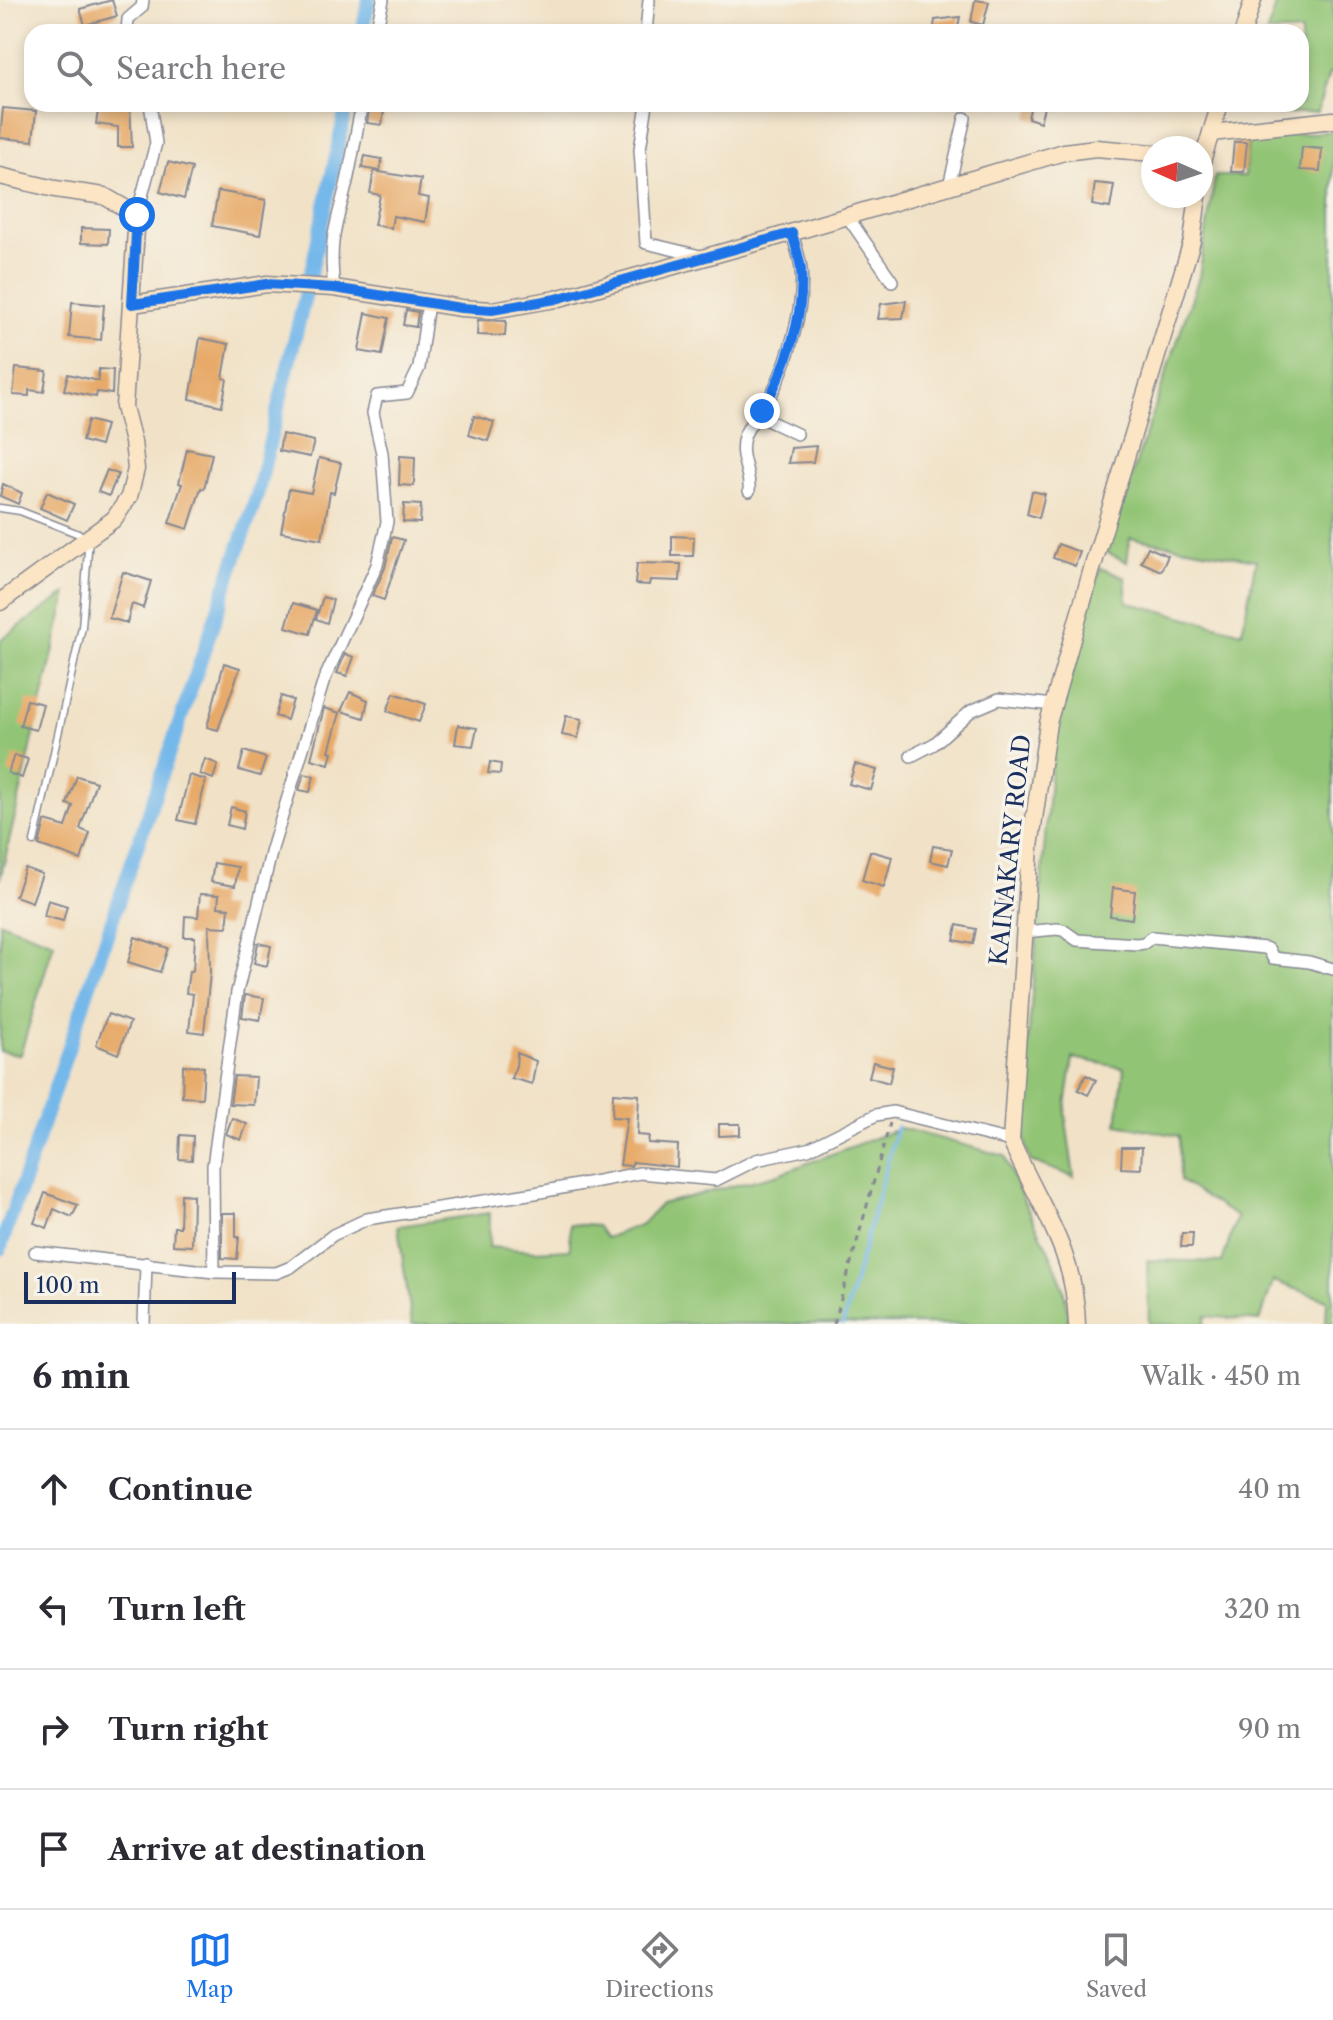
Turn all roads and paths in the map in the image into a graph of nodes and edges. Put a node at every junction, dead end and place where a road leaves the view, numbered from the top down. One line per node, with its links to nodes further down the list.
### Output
1 (143, 0): 5 (street)
2 (383, 0): 6 (street)
3 (649, 0): 7 (street)
4 (1253, 0): 8 (main road)
5 (128, 24)
6 (378, 24)
7 (647, 24)
8 (1246, 24)
9 (151, 112): 21 (street)
10 (360, 112): 26 (street)
11 (646, 112): 24 (street)
12 (1218, 112): 15 (main road)
13 (965, 118): 19 (street)
14 (1333, 120): 15 (main road)
15 (1211, 133): 16 (main road)
16 (1210, 136)
17 (1141, 152): 19 (main road)
18 (0, 176): 21 (main road)
19 (949, 186): 22 (main road)
20 (1196, 208): 35 (main road, KAINAKARY ROAD)
21 (137, 215): 28 (main road)
22 (847, 216): 23 (main road); 25 (street)
23 (792, 233): 24 (main road); 29 (street)
24 (705, 258): 27 (main road)
25 (892, 281)
26 (328, 287): 27 (main road); 28 (main road)
27 (428, 303): 44 (street)
28 (132, 304): 33 (main road)
29 (758, 416): 30 (street); 31 (street)
30 (797, 434)
31 (749, 491)
32 (0, 508): 33 (lane)
33 (89, 538): 34 (main road); 37 (lane)
34 (0, 602)
35 (1053, 705): 36 (street); 38 (main road, KAINAKARY ROAD)
36 (911, 756)
37 (34, 842)
38 (1024, 932): 39 (street); 41 (main road, KAINAKARY ROAD)
39 (1333, 969)
40 (893, 1112): 41 (street); 44 (street); 46 (path)
41 (1011, 1141): 47 (main road, KAINAKARY ROAD)
42 (35, 1252): 43 (street)
43 (146, 1263): 44 (street); 45 (street)
44 (214, 1272)
45 (144, 1324)
46 (834, 1324)
47 (1077, 1324)

